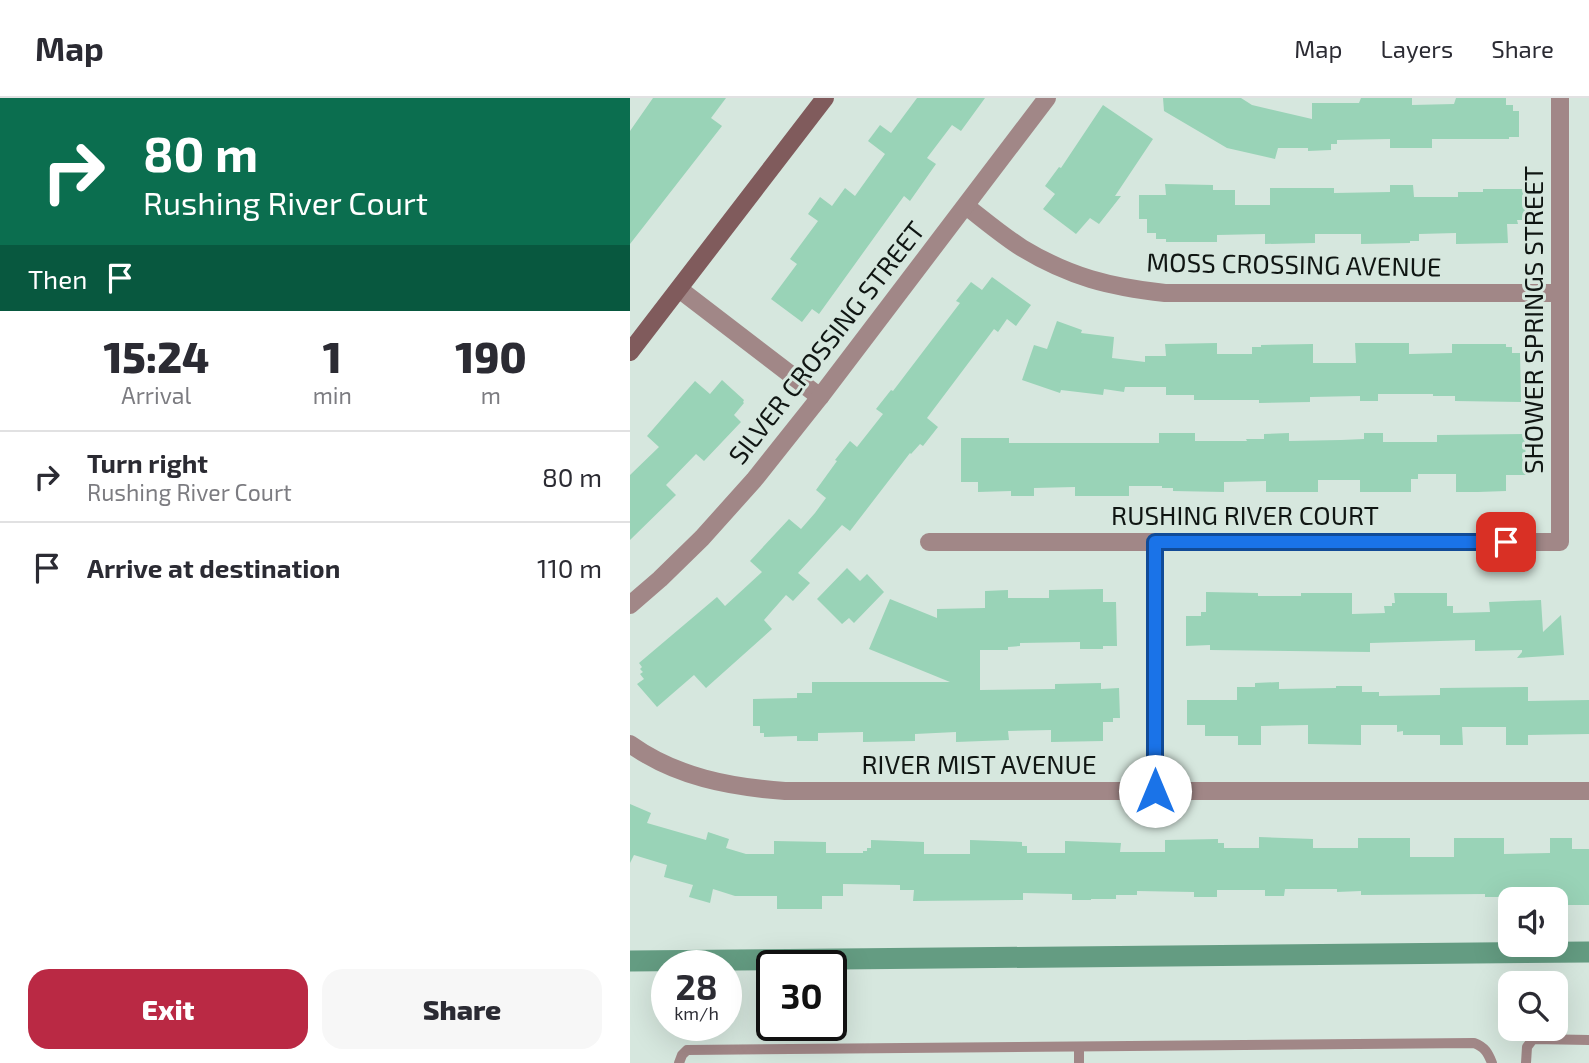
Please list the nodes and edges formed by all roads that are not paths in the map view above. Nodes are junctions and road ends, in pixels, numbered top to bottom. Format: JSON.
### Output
{"nodes":[{"id":1,"x":825,"y":98,"type":"edge"},
{"id":2,"x":1047,"y":98,"type":"edge"},
{"id":3,"x":1560,"y":98,"type":"edge"},
{"id":4,"x":966,"y":206,"type":"junction"},
{"id":5,"x":679,"y":289,"type":"junction"},
{"id":6,"x":1560,"y":293,"type":"junction"},
{"id":7,"x":630,"y":352,"type":"edge"},
{"id":8,"x":820,"y":397,"type":"junction"},
{"id":9,"x":929,"y":542,"type":"dead end"},
{"id":10,"x":1155,"y":542,"type":"junction"},
{"id":11,"x":1560,"y":542,"type":"joint"},
{"id":12,"x":630,"y":605,"type":"edge"},
{"id":13,"x":630,"y":744,"type":"edge"},
{"id":14,"x":1155,"y":791,"type":"junction"},
{"id":15,"x":1589,"y":791,"type":"edge"},
{"id":16,"x":1589,"y":1040,"type":"edge"},
{"id":17,"x":1079,"y":1047,"type":"junction"},
{"id":18,"x":679,"y":1063,"type":"edge"},
{"id":19,"x":1079,"y":1063,"type":"edge"},
{"id":20,"x":1492,"y":1063,"type":"edge"},
{"id":21,"x":1526,"y":1063,"type":"edge"}],
"edges":[{"from":1,"to":5,"type":"street"},
{"from":2,"to":4,"type":"street","name":"SILVER CROSSING STREET"},
{"from":3,"to":6,"type":"street","name":"SHOWER SPRINGS STREET"},
{"from":4,"to":6,"type":"street","name":"MOSS CROSSING AVENUE"},
{"from":4,"to":8,"type":"street","name":"SILVER CROSSING STREET"},
{"from":5,"to":7,"type":"street"},
{"from":5,"to":8,"type":"street"},
{"from":6,"to":11,"type":"street","name":"SHOWER SPRINGS STREET"},
{"from":8,"to":12,"type":"street","name":"SILVER CROSSING STREET"},
{"from":9,"to":10,"type":"street","name":"RUSHING RIVER COURT"},
{"from":10,"to":11,"type":"street","name":"RUSHING RIVER COURT"},
{"from":10,"to":14,"type":"street"},
{"from":13,"to":14,"type":"street","name":"RIVER MIST AVENUE"},
{"from":14,"to":15,"type":"street","name":"RIVER MIST AVENUE"},
{"from":16,"to":21,"type":"lane"},
{"from":17,"to":18,"type":"lane"},
{"from":17,"to":19,"type":"lane"},
{"from":17,"to":20,"type":"lane"}]}
